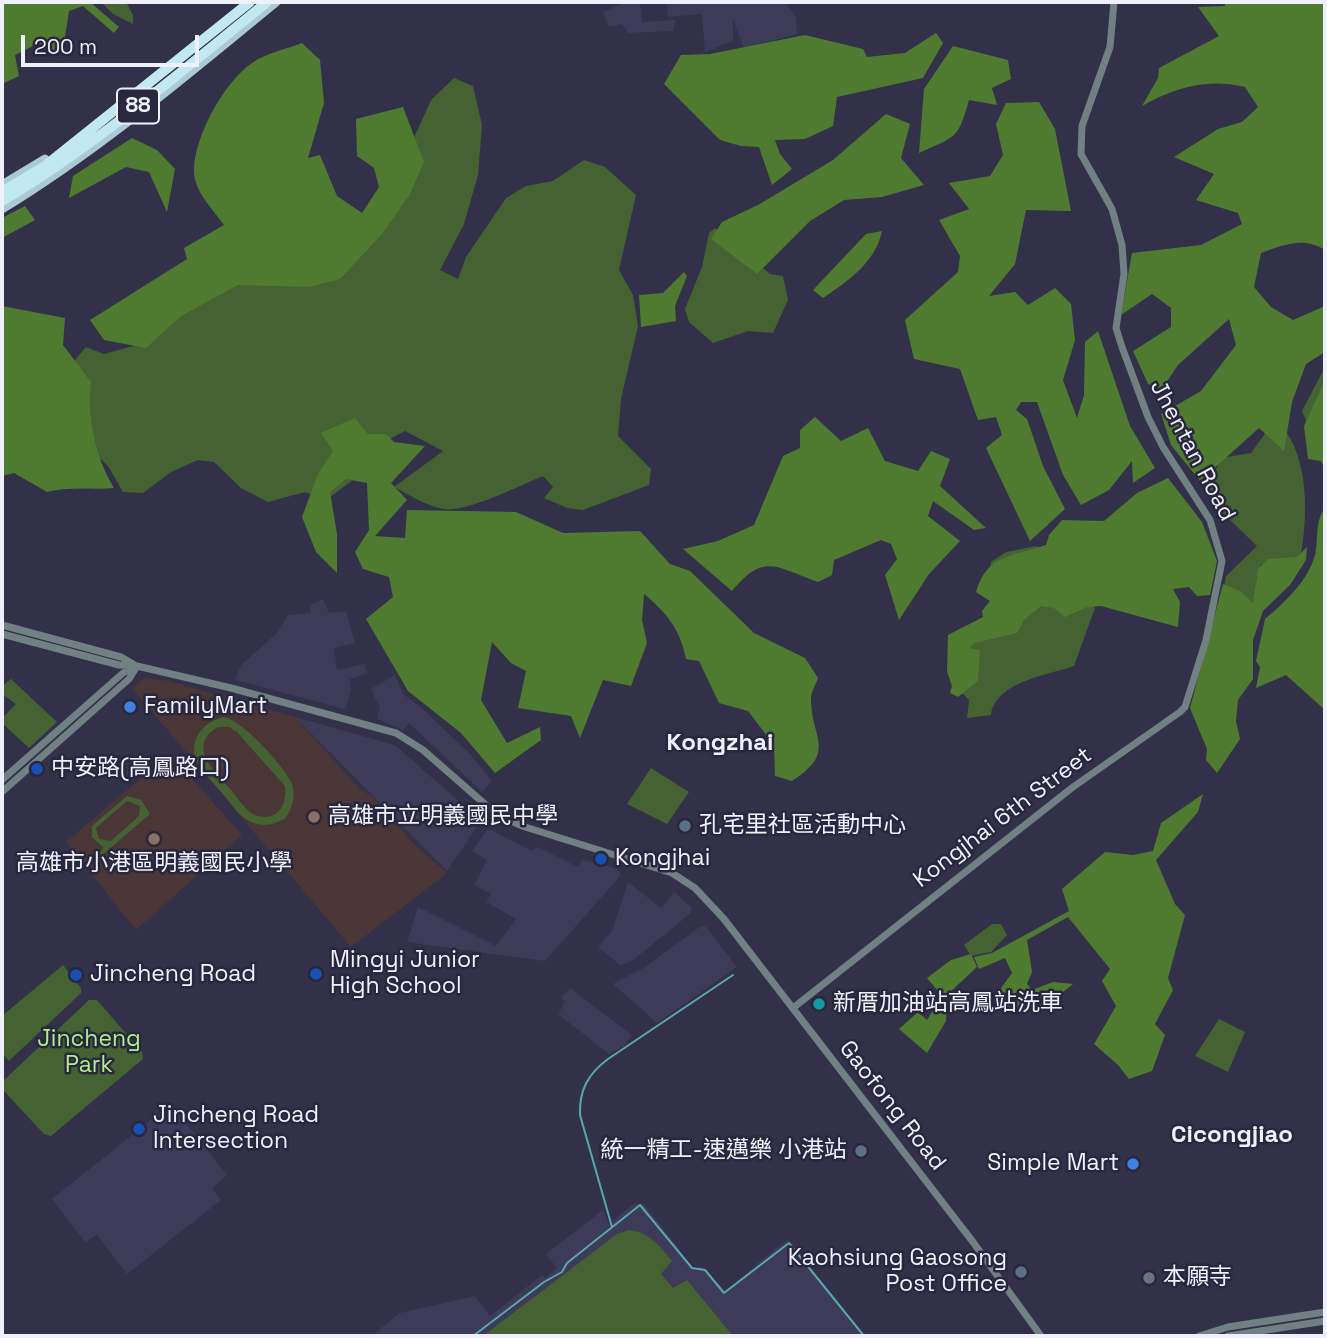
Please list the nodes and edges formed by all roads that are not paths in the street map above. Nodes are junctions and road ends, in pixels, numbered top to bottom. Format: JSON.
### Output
{"nodes":[{"id":1,"x":267,"y":2,"type":"edge"},
{"id":2,"x":276,"y":2,"type":"edge"},
{"id":3,"x":1114,"y":2,"type":"edge"},
{"id":4,"x":244,"y":3,"type":"edge"},
{"id":5,"x":2,"y":185,"type":"edge"},
{"id":6,"x":2,"y":192,"type":"edge"},
{"id":7,"x":2,"y":201,"type":"edge"},
{"id":8,"x":2,"y":209,"type":"edge"},
{"id":9,"x":2,"y":625,"type":"edge"},
{"id":10,"x":2,"y":634,"type":"edge"},
{"id":11,"x":1206,"y":640,"type":"joint"},
{"id":12,"x":137,"y":666,"type":"junction"},
{"id":13,"x":2,"y":780,"type":"edge"},
{"id":14,"x":2,"y":792,"type":"edge"},
{"id":15,"x":793,"y":1008,"type":"junction"},
{"id":16,"x":1325,"y":1312,"type":"edge"},
{"id":17,"x":1325,"y":1321,"type":"edge"},
{"id":18,"x":1041,"y":1336,"type":"edge"},
{"id":19,"x":1199,"y":1336,"type":"edge"},
{"id":20,"x":1228,"y":1336,"type":"edge"}],
"edges":[{"from":1,"to":7,"type":"highway","number":"88"},
{"from":2,"to":8,"type":"main road"},
{"from":3,"to":11,"type":"street","name":"Jhentan Road"},
{"from":4,"to":5,"type":"main road"},
{"from":4,"to":6,"type":"highway","number":"88"},
{"from":9,"to":12,"type":"street","name":"Gaofong Road"},
{"from":10,"to":12,"type":"street","name":"Gaofong Road"},
{"from":11,"to":15,"type":"street","name":"Kongjhai 6th Street"},
{"from":12,"to":13,"type":"street"},
{"from":12,"to":14,"type":"street"},
{"from":12,"to":15,"type":"street","name":"Gaofong Road"},
{"from":15,"to":18,"type":"street","name":"Gaofong Road"},
{"from":16,"to":19,"type":"street"},
{"from":17,"to":20,"type":"street"}]}
